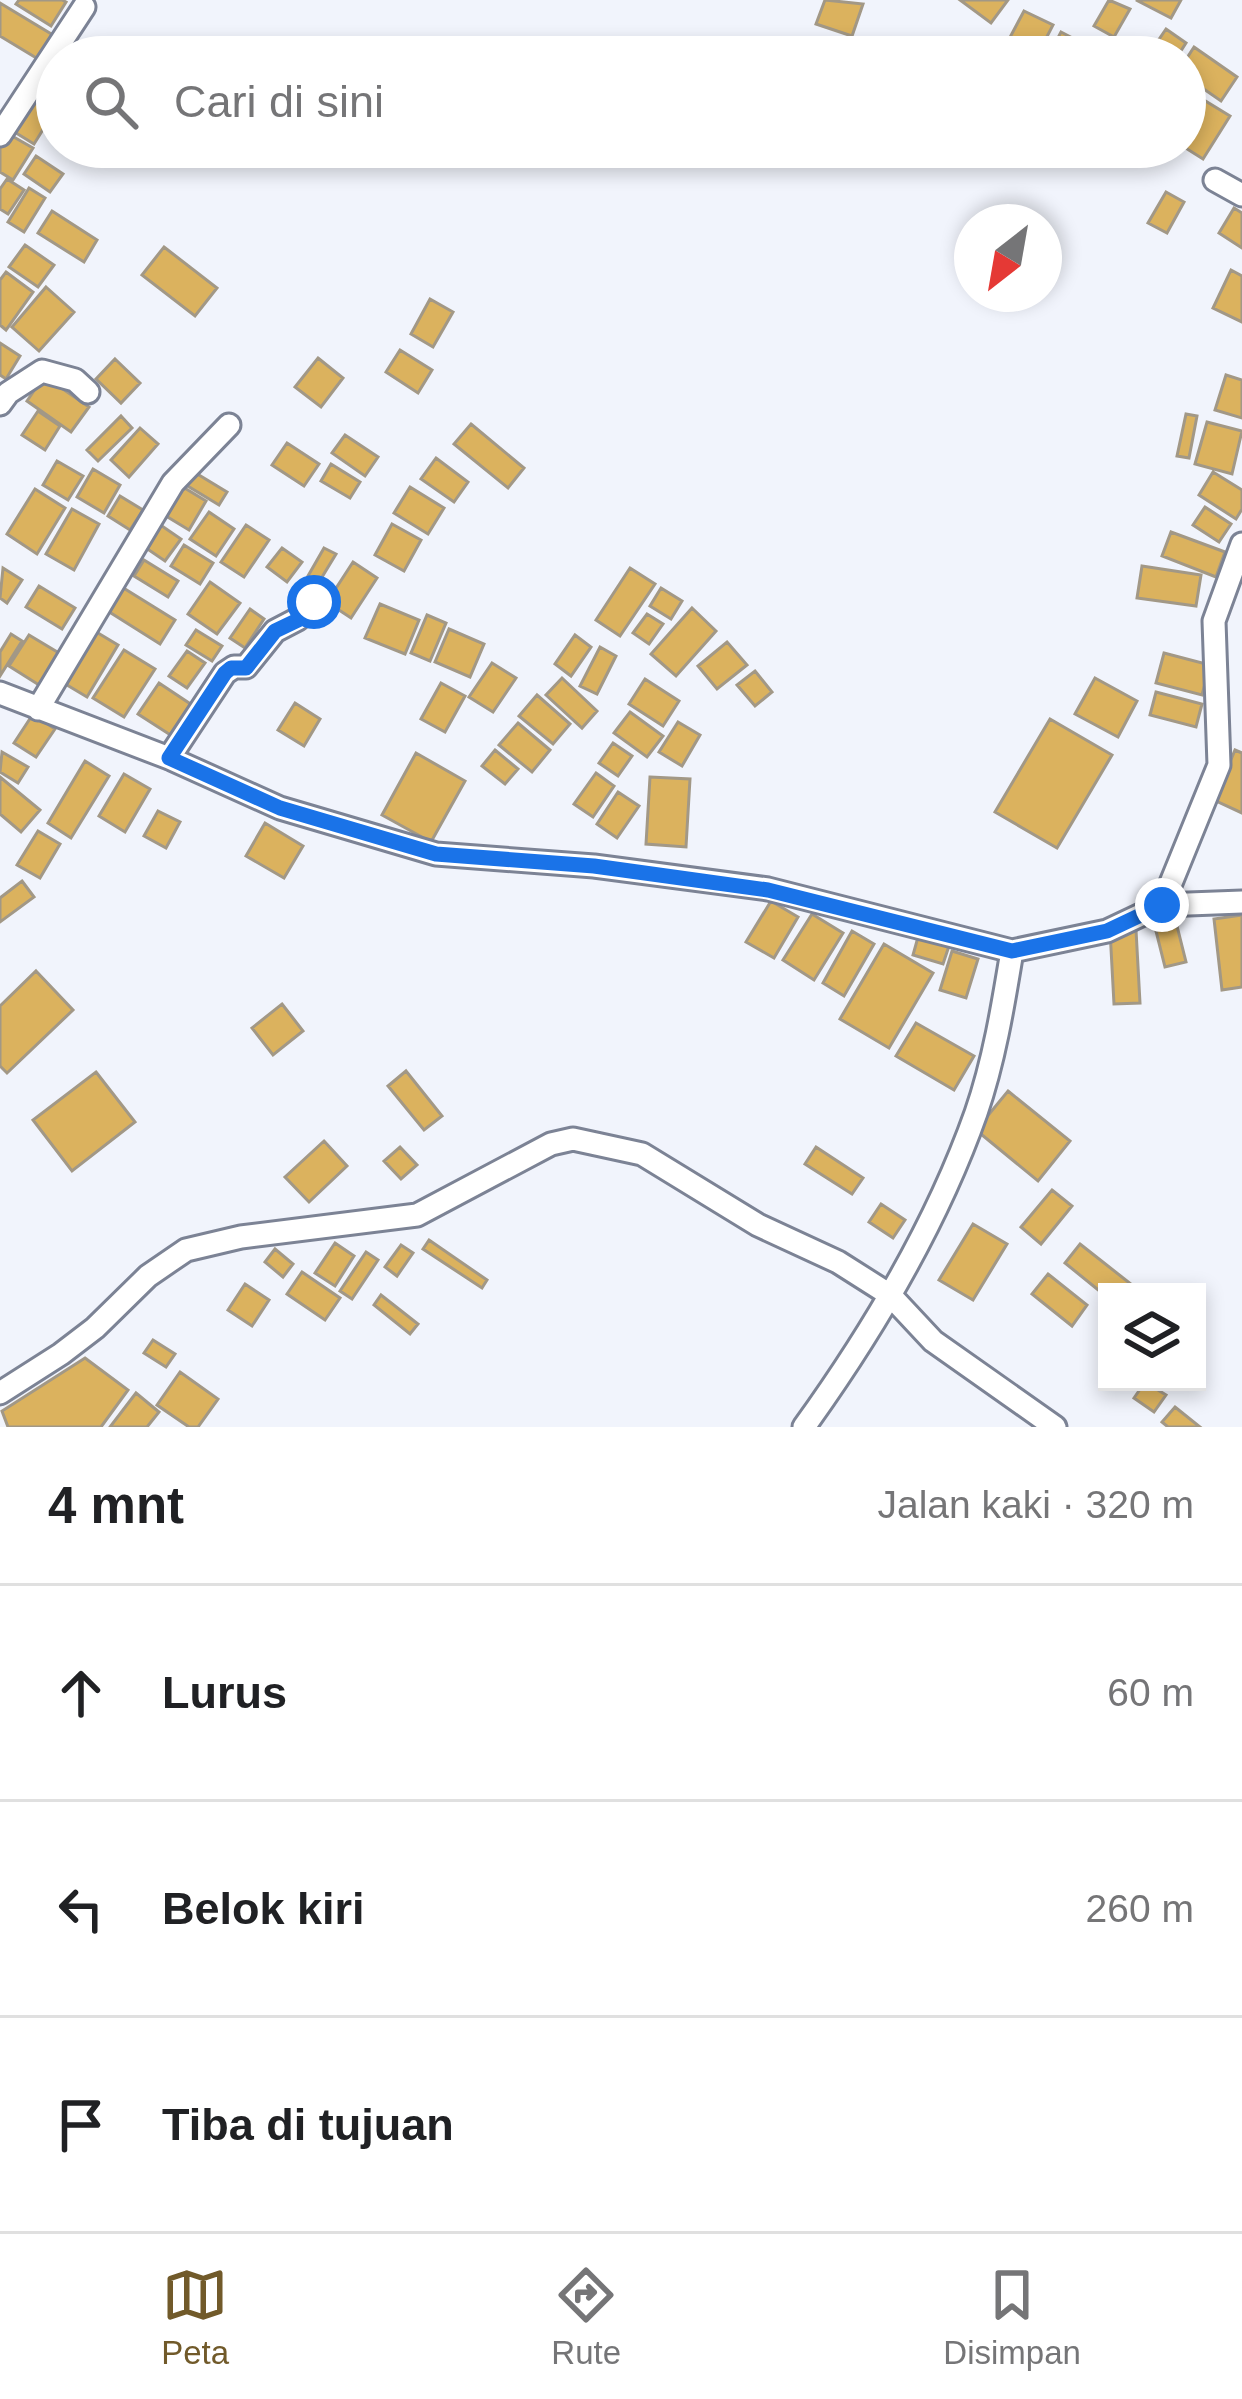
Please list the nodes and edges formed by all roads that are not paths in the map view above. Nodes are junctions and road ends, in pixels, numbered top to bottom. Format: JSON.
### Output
{"nodes":[{"id":1,"x":82,"y":2,"type":"edge"},
{"id":2,"x":61,"y":36,"type":"edge"},
{"id":3,"x":36,"y":77,"type":"edge"},
{"id":4,"x":0,"y":135,"type":"edge"},
{"id":5,"x":1215,"y":180,"type":"dead end"},
{"id":6,"x":1242,"y":195,"type":"edge"},
{"id":7,"x":88,"y":392,"type":"dead end"},
{"id":8,"x":0,"y":404,"type":"edge"},
{"id":9,"x":230,"y":425,"type":"dead end"},
{"id":10,"x":1242,"y":544,"type":"edge"},
{"id":11,"x":314,"y":602,"type":"dead end"},
{"id":12,"x":0,"y":694,"type":"edge"},
{"id":13,"x":38,"y":709,"type":"junction"},
{"id":14,"x":169,"y":758,"type":"junction"},
{"id":15,"x":1242,"y":902,"type":"edge"},
{"id":16,"x":1162,"y":905,"type":"junction"},
{"id":17,"x":1012,"y":951,"type":"junction"},
{"id":18,"x":890,"y":1295,"type":"junction"},
{"id":19,"x":0,"y":1393,"type":"edge"},
{"id":20,"x":804,"y":1427,"type":"edge"},
{"id":21,"x":1054,"y":1427,"type":"edge"}],
"edges":[{"from":1,"to":2,"type":"street"},
{"from":3,"to":4,"type":"street"},
{"from":5,"to":6,"type":"street"},
{"from":7,"to":8,"type":"street"},
{"from":9,"to":13,"type":"street"},
{"from":10,"to":16,"type":"street"},
{"from":11,"to":14,"type":"street"},
{"from":12,"to":13,"type":"street"},
{"from":13,"to":14,"type":"street"},
{"from":14,"to":17,"type":"street"},
{"from":15,"to":16,"type":"street"},
{"from":16,"to":17,"type":"street"},
{"from":17,"to":18,"type":"street"},
{"from":18,"to":19,"type":"street"},
{"from":18,"to":20,"type":"street"},
{"from":18,"to":21,"type":"street"}]}
